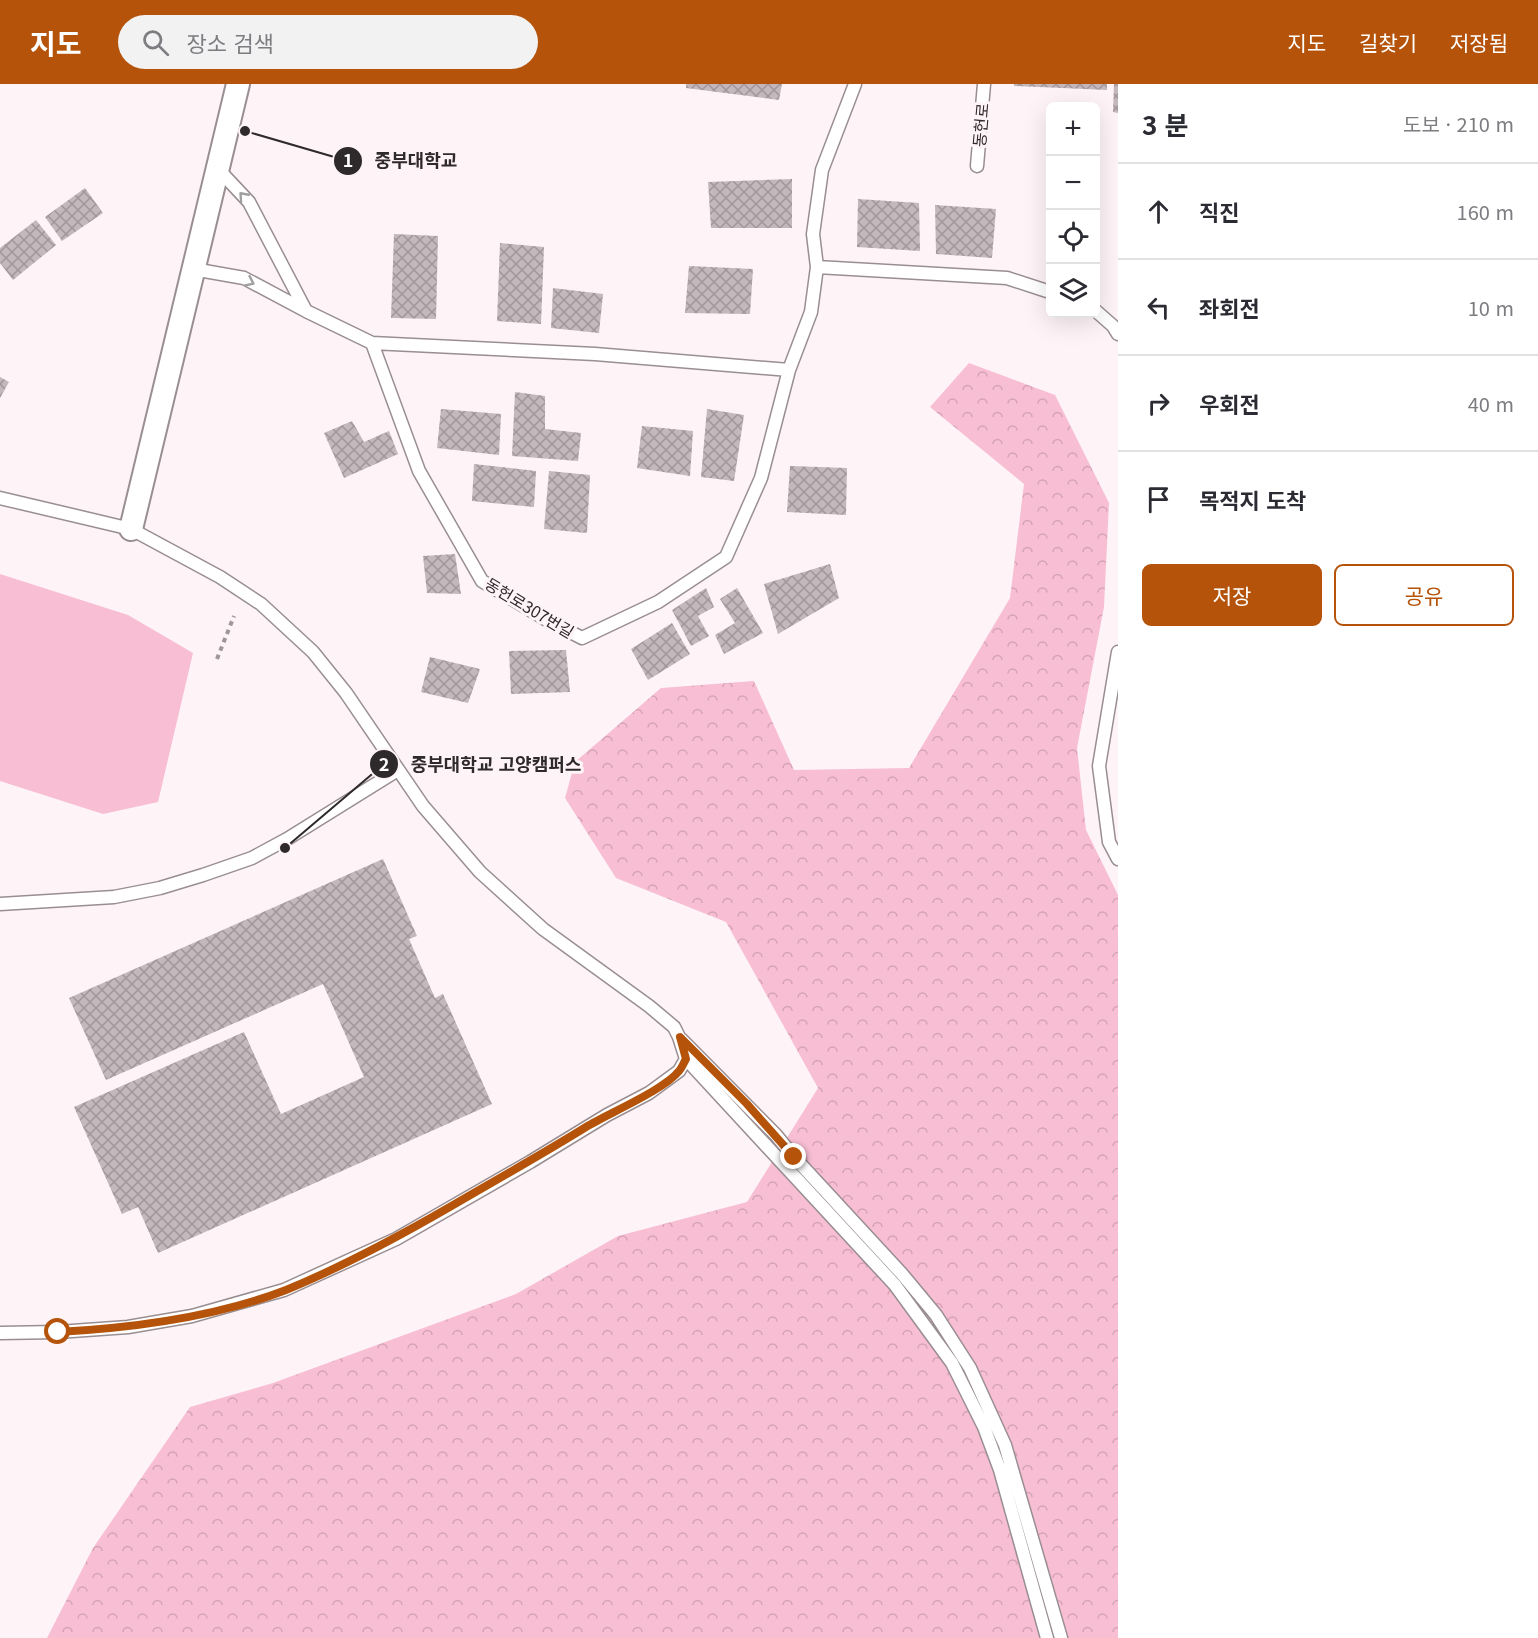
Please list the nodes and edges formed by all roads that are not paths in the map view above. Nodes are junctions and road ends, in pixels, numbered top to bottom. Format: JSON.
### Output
{"nodes":[{"id":1,"x":238,"y":84,"type":"edge"},
{"id":2,"x":855,"y":84,"type":"edge"},
{"id":3,"x":984,"y":84,"type":"edge"},
{"id":4,"x":977,"y":166,"type":"dead end"},
{"id":5,"x":218,"y":169,"type":"junction"},
{"id":6,"x":817,"y":267,"type":"junction"},
{"id":7,"x":193,"y":269,"type":"junction"},
{"id":8,"x":1046,"y":291,"type":"edge"},
{"id":9,"x":306,"y":311,"type":"junction"},
{"id":10,"x":1100,"y":315,"type":"edge"},
{"id":11,"x":1118,"y":334,"type":"edge"},
{"id":12,"x":372,"y":343,"type":"junction"},
{"id":13,"x":789,"y":370,"type":"junction"},
{"id":14,"x":0,"y":498,"type":"edge"},
{"id":15,"x":130,"y":529,"type":"junction"},
{"id":16,"x":1118,"y":652,"type":"edge"},
{"id":17,"x":398,"y":770,"type":"junction"},
{"id":18,"x":1118,"y":859,"type":"edge"},
{"id":19,"x":0,"y":904,"type":"edge"},
{"id":20,"x":680,"y":1037,"type":"junction"},
{"id":21,"x":686,"y":1059,"type":"junction"},
{"id":22,"x":0,"y":1333,"type":"edge"},
{"id":23,"x":1047,"y":1638,"type":"edge"},
{"id":24,"x":1061,"y":1638,"type":"edge"}],
"edges":[{"from":1,"to":5,"type":"street"},
{"from":2,"to":6,"type":"lane","name":"동헌로307번길"},
{"from":3,"to":4,"type":"lane","name":"동헌로"},
{"from":5,"to":7,"type":"street"},
{"from":9,"to":5,"type":"lane","one_way":true},
{"from":6,"to":8,"type":"lane"},
{"from":6,"to":13,"type":"lane","name":"동헌로307번길"},
{"from":7,"to":9,"type":"lane","one_way":true},
{"from":7,"to":15,"type":"street"},
{"from":9,"to":12,"type":"lane"},
{"from":10,"to":11,"type":"lane"},
{"from":12,"to":13,"type":"lane"},
{"from":12,"to":13,"type":"lane","name":"동헌로307번길"},
{"from":14,"to":15,"type":"lane"},
{"from":15,"to":17,"type":"lane"},
{"from":16,"to":18,"type":"lane"},
{"from":17,"to":19,"type":"lane"},
{"from":17,"to":20,"type":"lane"},
{"from":20,"to":21,"type":"lane"},
{"from":20,"to":24,"type":"lane"},
{"from":21,"to":22,"type":"lane"},
{"from":21,"to":23,"type":"lane"}]}
